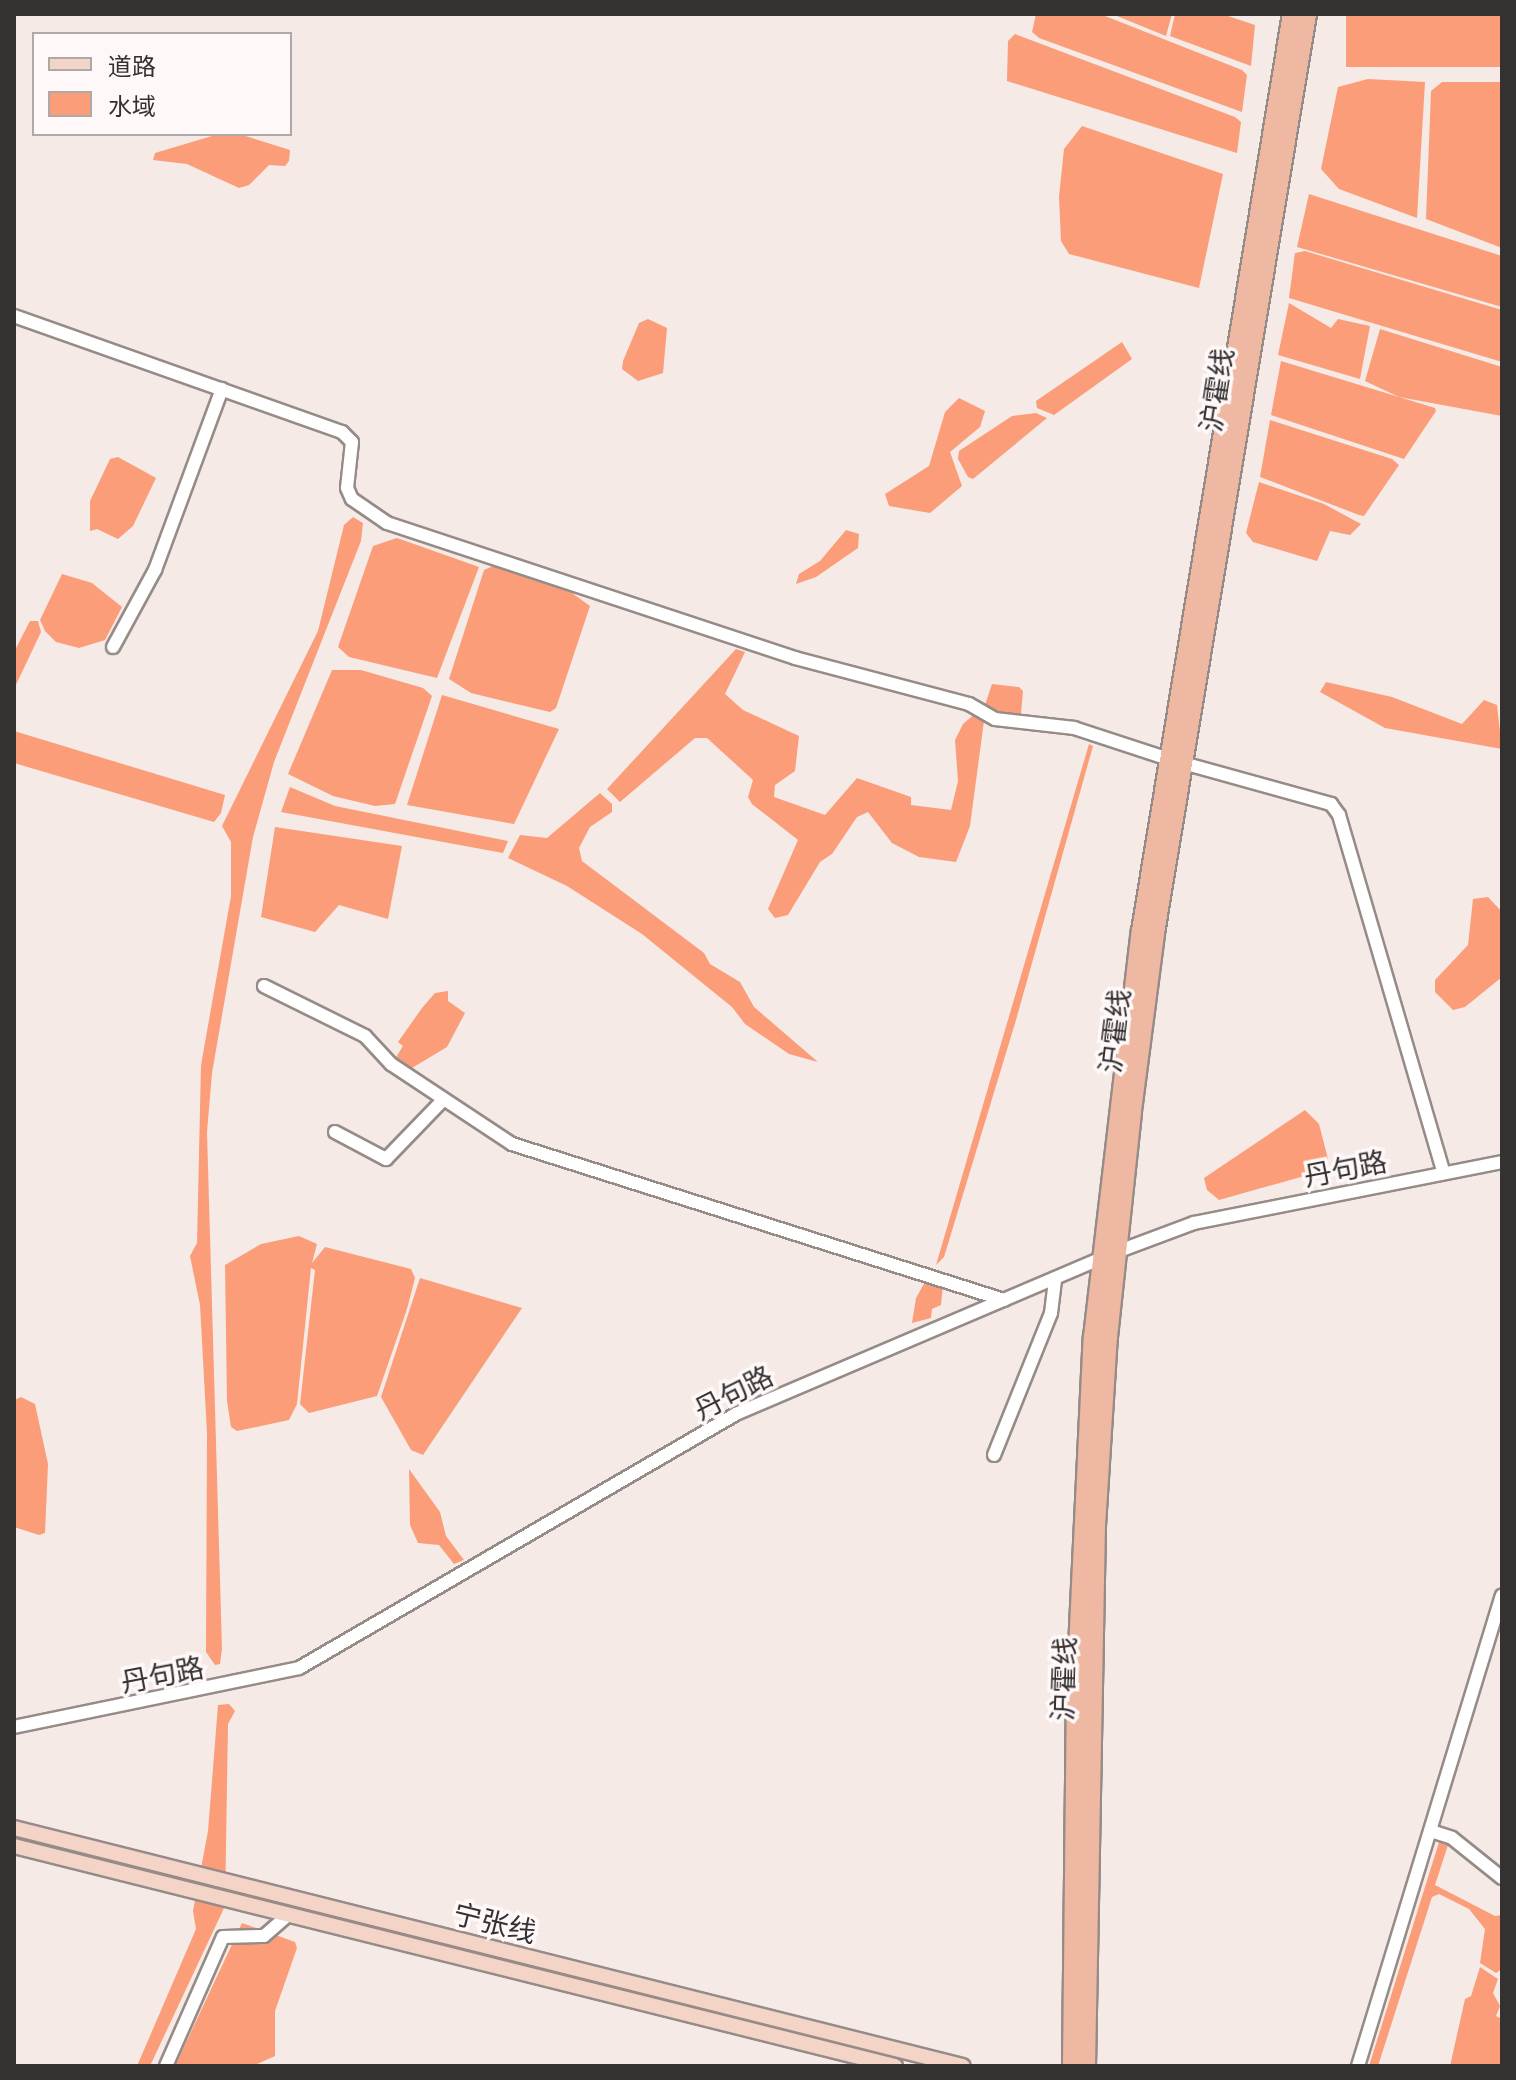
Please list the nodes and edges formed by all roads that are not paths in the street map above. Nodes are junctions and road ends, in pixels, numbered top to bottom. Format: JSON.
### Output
{"nodes":[{"id":1,"x":1292,"y":14,"type":"edge"},
{"id":2,"x":1307,"y":14,"type":"edge"},
{"id":3,"x":14,"y":316,"type":"edge"},
{"id":4,"x":222,"y":389,"type":"junction"},
{"id":5,"x":113,"y":647,"type":"dead end"},
{"id":6,"x":1176,"y":761,"type":"junction"},
{"id":7,"x":264,"y":986,"type":"dead end"},
{"id":8,"x":444,"y":1099,"type":"junction"},
{"id":9,"x":335,"y":1132,"type":"dead end"},
{"id":10,"x":1502,"y":1162,"type":"edge"},
{"id":11,"x":1444,"y":1173,"type":"junction"},
{"id":12,"x":1110,"y":1255,"type":"junction"},
{"id":13,"x":1055,"y":1278,"type":"junction"},
{"id":14,"x":1004,"y":1300,"type":"junction"},
{"id":15,"x":994,"y":1455,"type":"dead end"},
{"id":16,"x":1502,"y":1596,"type":"edge"},
{"id":17,"x":1083,"y":1691,"type":"junction"},
{"id":18,"x":14,"y":1727,"type":"edge"},
{"id":19,"x":14,"y":1828,"type":"edge"},
{"id":20,"x":1431,"y":1831,"type":"junction"},
{"id":21,"x":14,"y":1846,"type":"edge"},
{"id":22,"x":169,"y":1875,"type":"junction"},
{"id":23,"x":1502,"y":1878,"type":"edge"},
{"id":24,"x":288,"y":1915,"type":"junction"},
{"id":25,"x":166,"y":2066,"type":"edge"},
{"id":26,"x":895,"y":2066,"type":"edge"},
{"id":27,"x":963,"y":2066,"type":"edge"},
{"id":28,"x":1072,"y":2066,"type":"edge"},
{"id":29,"x":1086,"y":2066,"type":"edge"},
{"id":30,"x":1358,"y":2066,"type":"edge"}],
"edges":[{"from":1,"to":6,"type":"highway","name":"沪霍线"},
{"from":2,"to":6,"type":"highway","name":"沪霍线"},
{"from":3,"to":4,"type":"street"},
{"from":4,"to":5,"type":"street"},
{"from":4,"to":6,"type":"street"},
{"from":6,"to":11,"type":"street"},
{"from":6,"to":12,"type":"highway","name":"沪霍线"},
{"from":7,"to":8,"type":"street"},
{"from":8,"to":9,"type":"street"},
{"from":8,"to":14,"type":"street"},
{"from":10,"to":11,"type":"street","name":"丹句路"},
{"from":11,"to":12,"type":"street","name":"丹句路"},
{"from":12,"to":13,"type":"street","name":"丹句路"},
{"from":12,"to":17,"type":"highway","name":"沪霍线"},
{"from":13,"to":14,"type":"street","name":"丹句路"},
{"from":13,"to":15,"type":"street"},
{"from":14,"to":18,"type":"street","name":"丹句路"},
{"from":16,"to":20,"type":"street"},
{"from":17,"to":28,"type":"highway","name":"沪霍线"},
{"from":17,"to":29,"type":"highway","name":"沪霍线"},
{"from":19,"to":22,"type":"main road","name":"宁张线"},
{"from":20,"to":23,"type":"street"},
{"from":20,"to":30,"type":"street"},
{"from":21,"to":22,"type":"main road","name":"宁张线"},
{"from":22,"to":24,"type":"main road","name":"宁张线"},
{"from":22,"to":27,"type":"main road","name":"宁张线"},
{"from":24,"to":25,"type":"street"},
{"from":24,"to":26,"type":"main road","name":"宁张线"}]}
